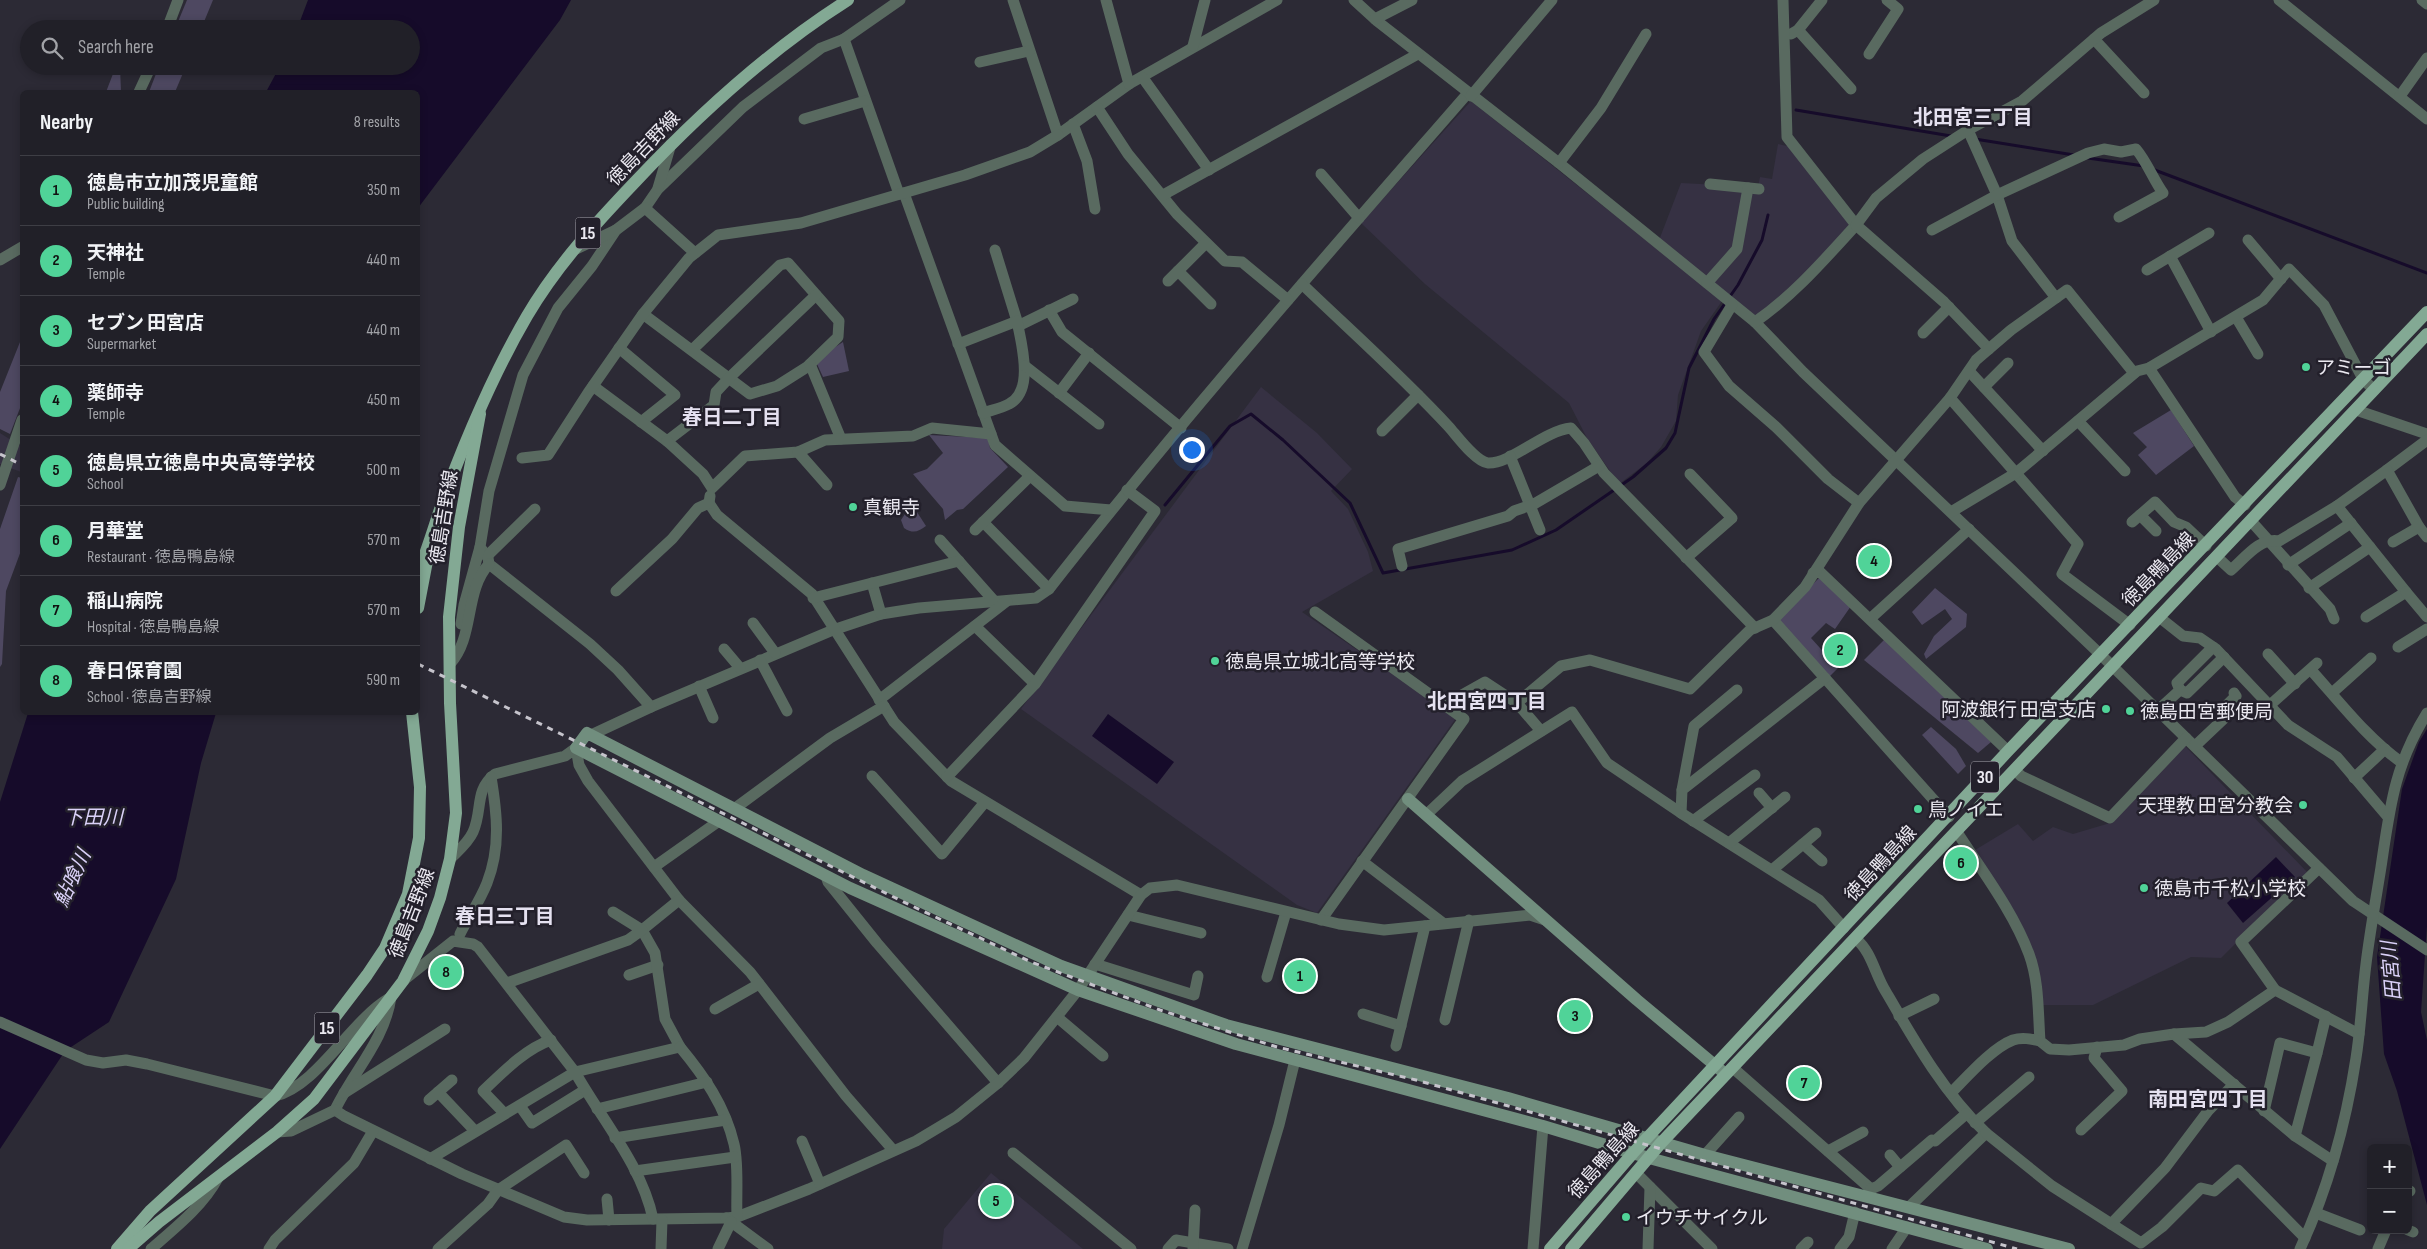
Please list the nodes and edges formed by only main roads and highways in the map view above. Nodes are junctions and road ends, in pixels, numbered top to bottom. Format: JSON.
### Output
{"nodes":[{"id":1,"x":848,"y":0,"type":"edge"},
{"id":2,"x":2427,"y":312,"type":"edge"},
{"id":3,"x":2427,"y":334,"type":"edge"},
{"id":4,"x":480,"y":414,"type":"junction"},
{"id":5,"x":430,"y":543,"type":"junction"},
{"id":6,"x":420,"y":567,"type":"edge"},
{"id":7,"x":420,"y":597,"type":"edge"},
{"id":8,"x":407,"y":715,"type":"edge"},
{"id":9,"x":412,"y":715,"type":"edge"},
{"id":10,"x":415,"y":746,"type":"junction"},
{"id":11,"x":1725,"y":1070,"type":"junction"},
{"id":12,"x":117,"y":1249,"type":"edge"},
{"id":13,"x":128,"y":1249,"type":"edge"},
{"id":14,"x":1550,"y":1249,"type":"edge"},
{"id":15,"x":1571,"y":1249,"type":"edge"}],
"edges":[{"from":1,"to":4,"type":"main road","name":"徳島吉野線","number":"15"},
{"from":2,"to":11,"type":"main road","name":"徳島鴨島線","number":"30"},
{"from":3,"to":11,"type":"main road","name":"徳島鴨島線","number":"30"},
{"from":4,"to":5,"type":"main road","name":"徳島吉野線","number":"15"},
{"from":4,"to":13,"type":"main road","name":"徳島吉野線","number":"15"},
{"from":5,"to":6,"type":"main road","name":"徳島吉野線","number":"15"},
{"from":5,"to":7,"type":"main road","name":"徳島吉野線","number":"15"},
{"from":8,"to":10,"type":"main road","name":"徳島吉野線","number":"15"},
{"from":9,"to":10,"type":"main road","name":"徳島吉野線","number":"15"},
{"from":10,"to":12,"type":"main road","name":"徳島吉野線","number":"15"},
{"from":11,"to":14,"type":"main road","name":"徳島鴨島線","number":"30"},
{"from":11,"to":15,"type":"main road","name":"徳島鴨島線","number":"30"}]}
